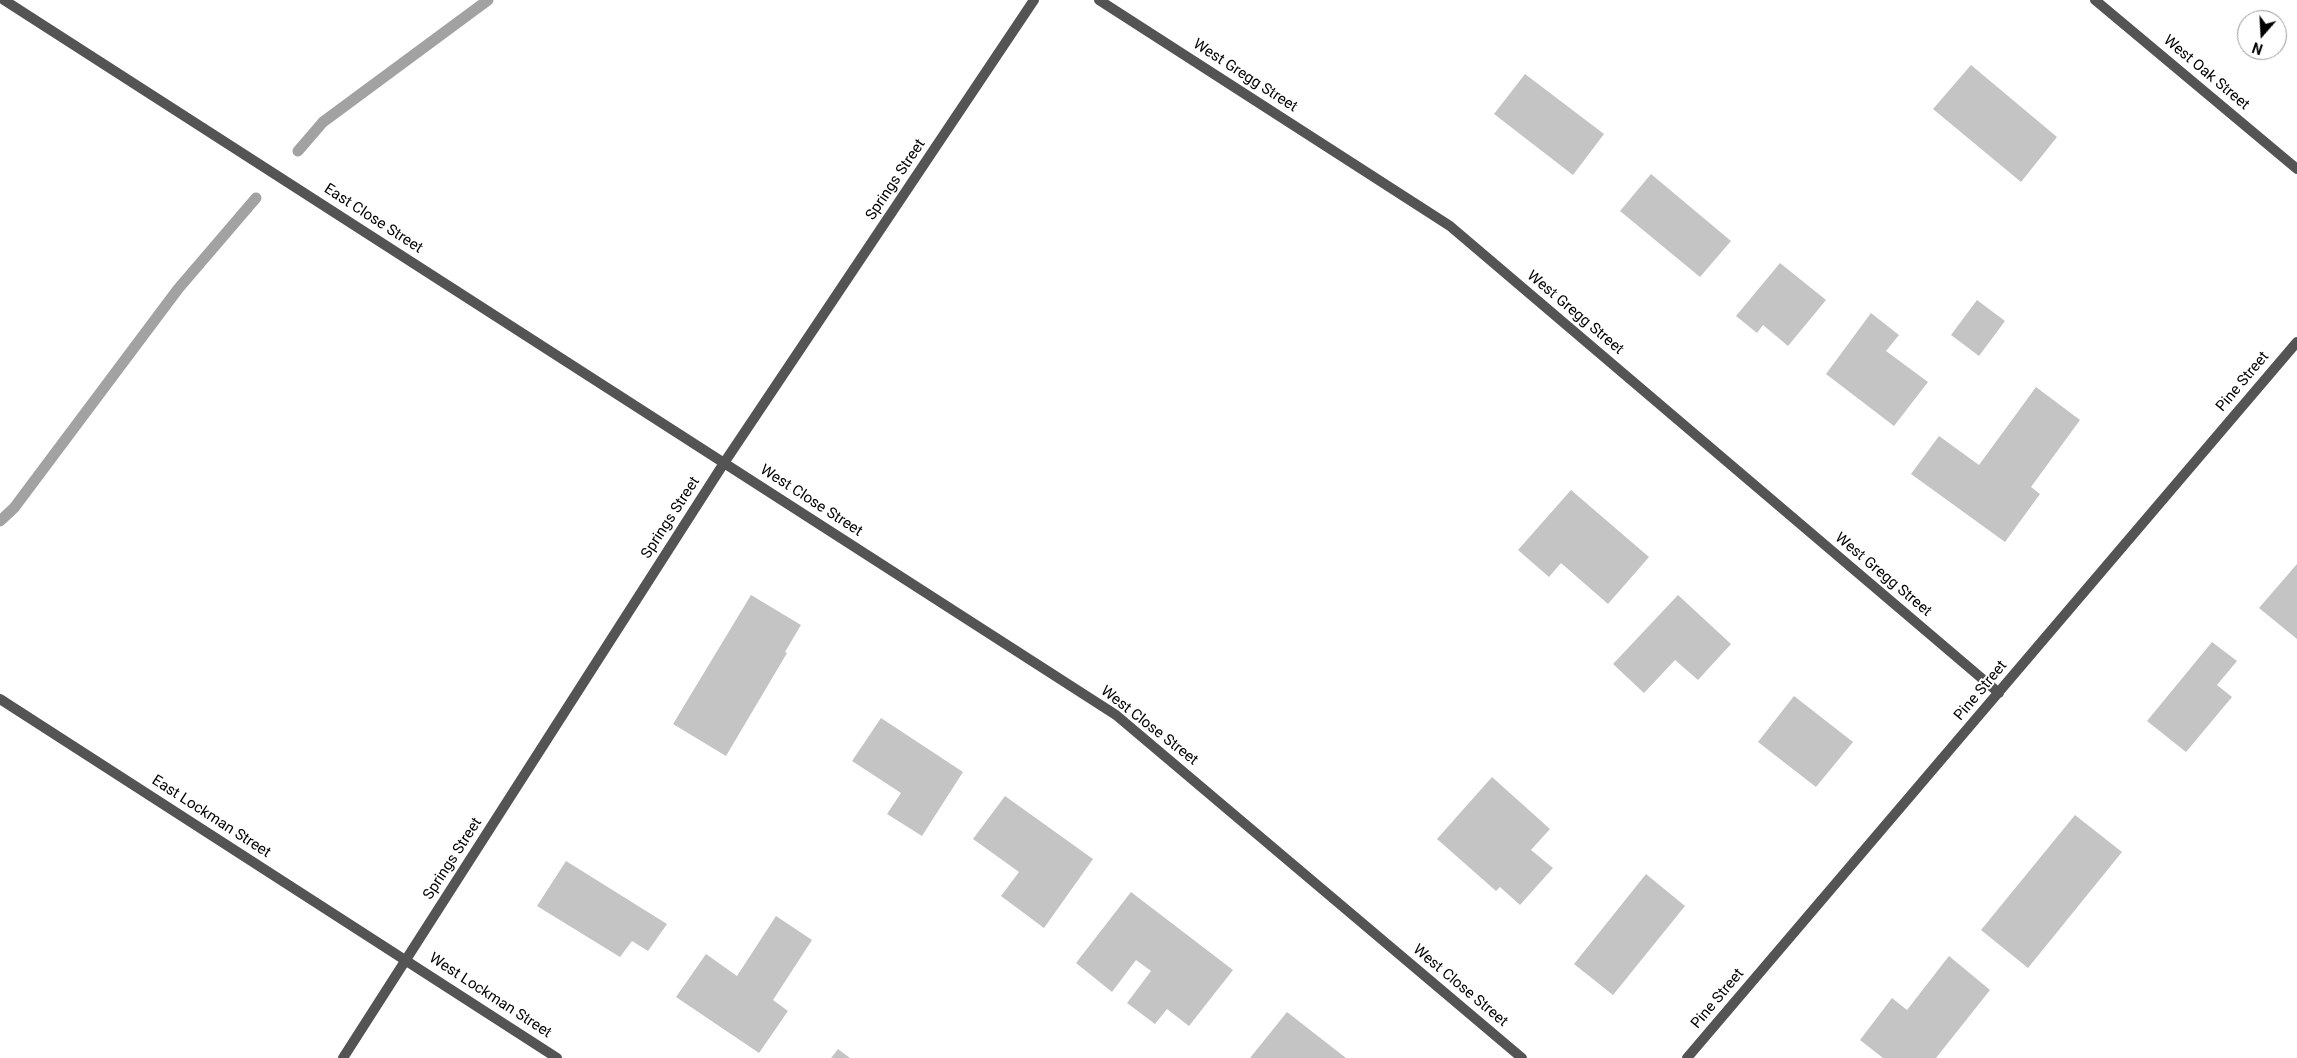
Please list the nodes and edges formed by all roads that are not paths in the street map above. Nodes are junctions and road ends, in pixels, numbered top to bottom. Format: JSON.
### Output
{"nodes":[{"id":1,"x":4,"y":0,"type":"edge"},
{"id":2,"x":1034,"y":0,"type":"edge"},
{"id":3,"x":1099,"y":0,"type":"edge"},
{"id":4,"x":2095,"y":0,"type":"edge"},
{"id":5,"x":2297,"y":169,"type":"edge"},
{"id":6,"x":2297,"y":342,"type":"edge"},
{"id":7,"x":724,"y":463,"type":"junction"},
{"id":8,"x":1999,"y":693,"type":"junction"},
{"id":9,"x":0,"y":699,"type":"edge"},
{"id":10,"x":406,"y":960,"type":"junction"},
{"id":11,"x":343,"y":1058,"type":"edge"},
{"id":12,"x":557,"y":1058,"type":"edge"},
{"id":13,"x":1522,"y":1058,"type":"edge"},
{"id":14,"x":1687,"y":1058,"type":"edge"}],
"edges":[{"from":1,"to":7,"type":"street","name":"East Close Street"},
{"from":2,"to":7,"type":"street","name":"Springs Street"},
{"from":3,"to":8,"type":"street","name":"West Gregg Street"},
{"from":4,"to":5,"type":"street","name":"West Oak Street"},
{"from":6,"to":8,"type":"street","name":"Pine Street"},
{"from":7,"to":10,"type":"street","name":"Springs Street"},
{"from":7,"to":13,"type":"street","name":"West Close Street"},
{"from":8,"to":14,"type":"street","name":"Pine Street"},
{"from":9,"to":10,"type":"street","name":"East Lockman Street"},
{"from":10,"to":11,"type":"street","name":"Springs Street"},
{"from":10,"to":12,"type":"street","name":"West Lockman Street"}]}
